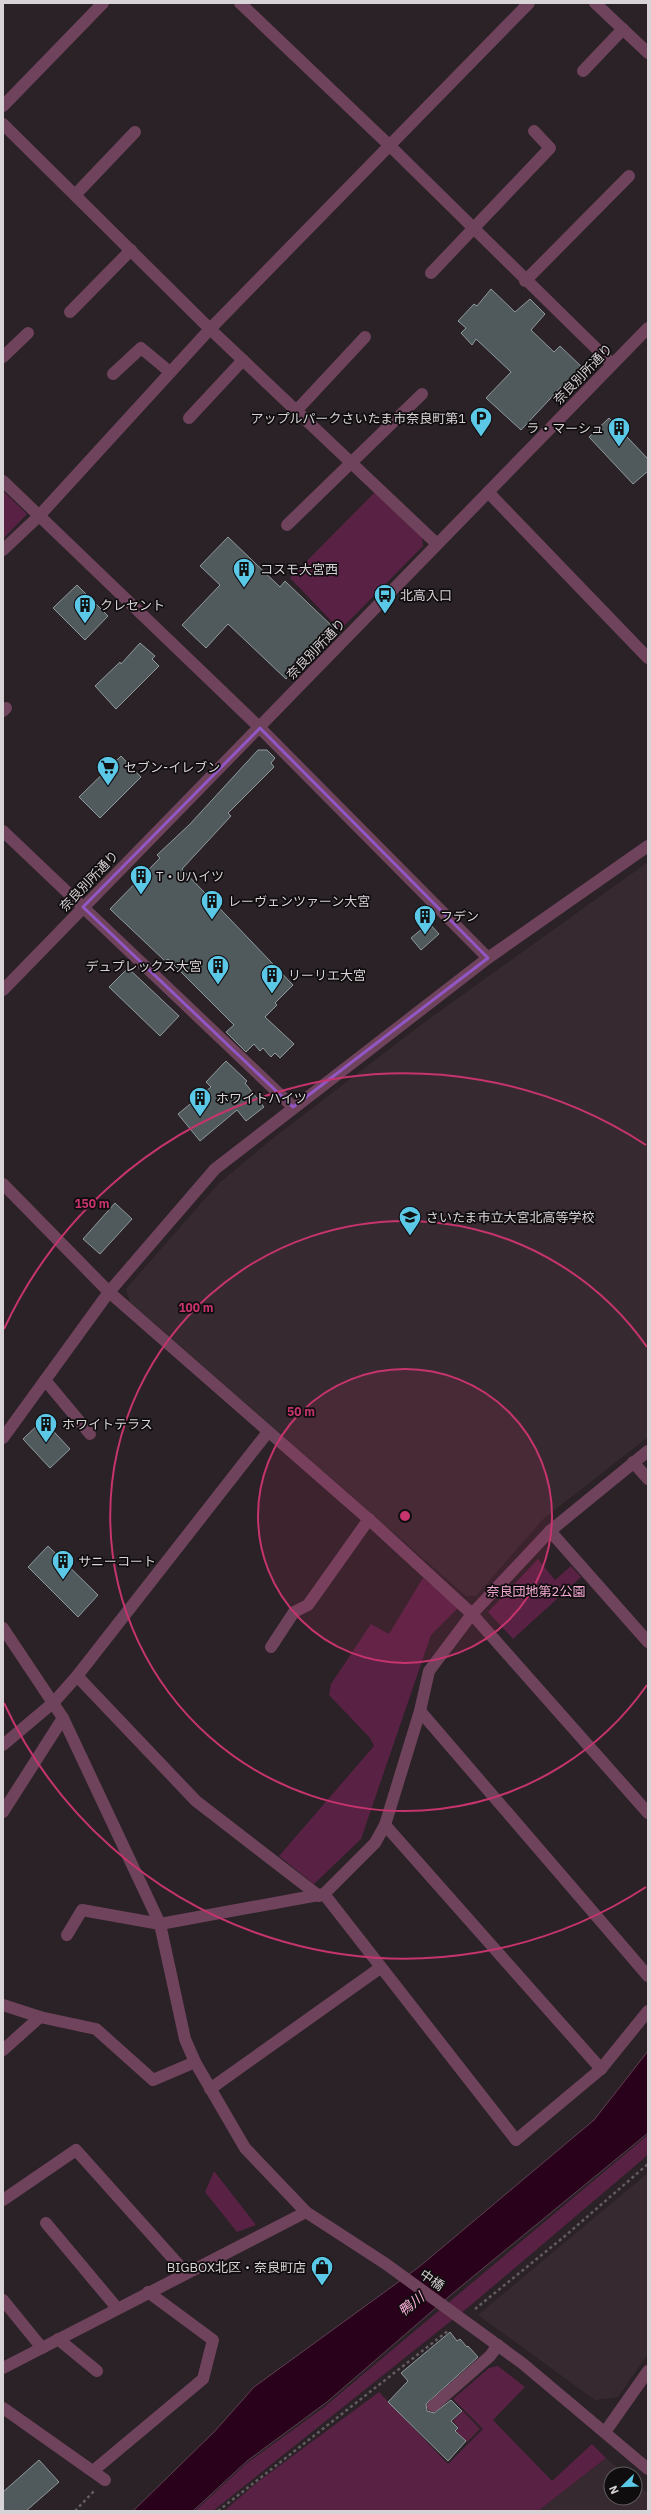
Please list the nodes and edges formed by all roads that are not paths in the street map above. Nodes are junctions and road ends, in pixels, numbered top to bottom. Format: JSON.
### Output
{"nodes":[{"id":1,"x":103,"y":3,"type":"edge"},
{"id":2,"x":240,"y":3,"type":"edge"},
{"id":3,"x":529,"y":3,"type":"edge"},
{"id":4,"x":595,"y":3,"type":"edge"},
{"id":5,"x":623,"y":30,"type":"junction"},
{"id":6,"x":648,"y":53,"type":"edge"},
{"id":7,"x":583,"y":71,"type":"dead end"},
{"id":8,"x":3,"y":106,"type":"edge"},
{"id":9,"x":3,"y":124,"type":"edge"},
{"id":10,"x":534,"y":131,"type":"dead end"},
{"id":11,"x":135,"y":132,"type":"dead end"},
{"id":12,"x":389,"y":145,"type":"junction"},
{"id":13,"x":629,"y":176,"type":"dead end"},
{"id":14,"x":75,"y":195,"type":"junction"},
{"id":15,"x":473,"y":229,"type":"junction"},
{"id":16,"x":131,"y":250,"type":"junction"},
{"id":17,"x":431,"y":272,"type":"dead end"},
{"id":18,"x":525,"y":281,"type":"junction"},
{"id":19,"x":70,"y":312,"type":"dead end"},
{"id":20,"x":648,"y":328,"type":"edge"},
{"id":21,"x":210,"y":329,"type":"junction"},
{"id":22,"x":28,"y":333,"type":"dead end"},
{"id":23,"x":365,"y":337,"type":"dead end"},
{"id":24,"x":3,"y":357,"type":"edge"},
{"id":25,"x":243,"y":360,"type":"junction"},
{"id":26,"x":612,"y":364,"type":"junction"},
{"id":27,"x":170,"y":372,"type":"junction"},
{"id":28,"x":113,"y":374,"type":"dead end"},
{"id":29,"x":422,"y":394,"type":"dead end"},
{"id":30,"x":296,"y":411,"type":"junction"},
{"id":31,"x":189,"y":418,"type":"dead end"},
{"id":32,"x":350,"y":463,"type":"junction"},
{"id":33,"x":3,"y":481,"type":"edge"},
{"id":34,"x":488,"y":492,"type":"junction"},
{"id":35,"x":39,"y":516,"type":"junction"},
{"id":36,"x":287,"y":526,"type":"dead end"},
{"id":37,"x":437,"y":544,"type":"junction"},
{"id":38,"x":3,"y":550,"type":"edge"},
{"id":39,"x":648,"y":658,"type":"edge"},
{"id":40,"x":260,"y":728,"type":"junction"},
{"id":41,"x":3,"y":831,"type":"edge"},
{"id":42,"x":648,"y":846,"type":"edge"},
{"id":43,"x":83,"y":907,"type":"junction"},
{"id":44,"x":488,"y":958,"type":"junction"},
{"id":45,"x":3,"y":990,"type":"edge"},
{"id":46,"x":293,"y":1107,"type":"junction"},
{"id":47,"x":3,"y":1184,"type":"edge"},
{"id":48,"x":109,"y":1292,"type":"junction"},
{"id":49,"x":45,"y":1380,"type":"junction"},
{"id":50,"x":268,"y":1432,"type":"junction"},
{"id":51,"x":90,"y":1434,"type":"dead end"},
{"id":52,"x":3,"y":1438,"type":"edge"},
{"id":53,"x":648,"y":1450,"type":"edge"},
{"id":54,"x":633,"y":1462,"type":"junction"},
{"id":55,"x":648,"y":1479,"type":"edge"},
{"id":56,"x":369,"y":1520,"type":"junction"},
{"id":57,"x":550,"y":1531,"type":"junction"},
{"id":58,"x":472,"y":1614,"type":"junction"},
{"id":59,"x":3,"y":1628,"type":"edge"},
{"id":60,"x":648,"y":1642,"type":"edge"},
{"id":61,"x":271,"y":1647,"type":"dead end"},
{"id":62,"x":77,"y":1676,"type":"junction"},
{"id":63,"x":54,"y":1702,"type":"junction"},
{"id":64,"x":420,"y":1711,"type":"junction"},
{"id":65,"x":63,"y":1718,"type":"junction"},
{"id":66,"x":3,"y":1745,"type":"edge"},
{"id":67,"x":3,"y":1812,"type":"edge"},
{"id":68,"x":648,"y":1813,"type":"edge"},
{"id":69,"x":385,"y":1825,"type":"junction"},
{"id":70,"x":322,"y":1895,"type":"junction"},
{"id":71,"x":160,"y":1924,"type":"junction"},
{"id":72,"x":67,"y":1935,"type":"dead end"},
{"id":73,"x":380,"y":1968,"type":"junction"},
{"id":74,"x":648,"y":1976,"type":"edge"},
{"id":75,"x":3,"y":2005,"type":"edge"},
{"id":76,"x":648,"y":2011,"type":"edge"},
{"id":77,"x":40,"y":2017,"type":"junction"},
{"id":78,"x":3,"y":2050,"type":"edge"},
{"id":79,"x":195,"y":2062,"type":"junction"},
{"id":80,"x":601,"y":2069,"type":"junction"},
{"id":81,"x":210,"y":2089,"type":"junction"},
{"id":82,"x":3,"y":2200,"type":"edge"},
{"id":83,"x":306,"y":2212,"type":"junction"},
{"id":84,"x":46,"y":2223,"type":"dead end"},
{"id":85,"x":186,"y":2273,"type":"junction"},
{"id":86,"x":148,"y":2292,"type":"junction"},
{"id":87,"x":3,"y":2300,"type":"edge"},
{"id":88,"x":118,"y":2308,"type":"junction"},
{"id":89,"x":58,"y":2339,"type":"junction"},
{"id":90,"x":498,"y":2345,"type":"junction"},
{"id":91,"x":42,"y":2348,"type":"junction"},
{"id":92,"x":3,"y":2368,"type":"edge"},
{"id":93,"x":97,"y":2371,"type":"dead end"},
{"id":94,"x":648,"y":2371,"type":"edge"},
{"id":95,"x":433,"y":2406,"type":"dead end"},
{"id":96,"x":3,"y":2408,"type":"edge"},
{"id":97,"x":604,"y":2432,"type":"junction"},
{"id":98,"x":648,"y":2469,"type":"edge"},
{"id":99,"x":93,"y":2471,"type":"junction"},
{"id":100,"x":106,"y":2480,"type":"road end"}],
"edges":[{"from":1,"to":8,"type":"street"},
{"from":2,"to":12,"type":"street"},
{"from":3,"to":12,"type":"street"},
{"from":4,"to":5,"type":"street"},
{"from":5,"to":6,"type":"street"},
{"from":5,"to":7,"type":"street"},
{"from":9,"to":14,"type":"street"},
{"from":10,"to":15,"type":"street"},
{"from":11,"to":14,"type":"street"},
{"from":12,"to":15,"type":"street"},
{"from":12,"to":21,"type":"street"},
{"from":13,"to":18,"type":"street"},
{"from":14,"to":16,"type":"street"},
{"from":15,"to":17,"type":"street"},
{"from":15,"to":18,"type":"street"},
{"from":16,"to":19,"type":"street"},
{"from":16,"to":21,"type":"street"},
{"from":18,"to":26,"type":"street"},
{"from":20,"to":26,"type":"street","name":"奈良別所通り"},
{"from":21,"to":25,"type":"street"},
{"from":21,"to":27,"type":"street"},
{"from":22,"to":24,"type":"street"},
{"from":23,"to":30,"type":"street"},
{"from":25,"to":30,"type":"street"},
{"from":25,"to":31,"type":"street"},
{"from":26,"to":34,"type":"street","name":"奈良別所通り"},
{"from":27,"to":28,"type":"street"},
{"from":27,"to":35,"type":"street"},
{"from":29,"to":32,"type":"street"},
{"from":30,"to":32,"type":"street"},
{"from":32,"to":36,"type":"street"},
{"from":32,"to":37,"type":"street"},
{"from":33,"to":35,"type":"street"},
{"from":34,"to":37,"type":"street","name":"奈良別所通り"},
{"from":34,"to":39,"type":"street"},
{"from":35,"to":38,"type":"street"},
{"from":35,"to":40,"type":"street"},
{"from":37,"to":40,"type":"street","name":"奈良別所通り"},
{"from":40,"to":43,"type":"street","name":"奈良別所通り"},
{"from":40,"to":44,"type":"street"},
{"from":41,"to":43,"type":"street"},
{"from":42,"to":44,"type":"street"},
{"from":43,"to":45,"type":"street","name":"奈良別所通り"},
{"from":43,"to":46,"type":"street"},
{"from":44,"to":46,"type":"street"},
{"from":46,"to":48,"type":"street"},
{"from":47,"to":48,"type":"street"},
{"from":48,"to":49,"type":"street"},
{"from":48,"to":50,"type":"street"},
{"from":49,"to":51,"type":"street"},
{"from":49,"to":52,"type":"street"},
{"from":50,"to":56,"type":"street"},
{"from":50,"to":62,"type":"street"},
{"from":53,"to":54,"type":"street"},
{"from":54,"to":55,"type":"street"},
{"from":54,"to":57,"type":"street"},
{"from":56,"to":58,"type":"street"},
{"from":56,"to":61,"type":"street"},
{"from":57,"to":58,"type":"street"},
{"from":57,"to":60,"type":"street"},
{"from":58,"to":64,"type":"street"},
{"from":58,"to":68,"type":"street"},
{"from":59,"to":63,"type":"street","name":"中橋"},
{"from":62,"to":63,"type":"street"},
{"from":62,"to":70,"type":"street"},
{"from":63,"to":65,"type":"street","name":"中橋"},
{"from":63,"to":66,"type":"street"},
{"from":64,"to":69,"type":"street"},
{"from":64,"to":74,"type":"street"},
{"from":65,"to":67,"type":"street"},
{"from":65,"to":71,"type":"street","name":"中橋"},
{"from":69,"to":70,"type":"street"},
{"from":69,"to":80,"type":"street"},
{"from":70,"to":71,"type":"street"},
{"from":70,"to":73,"type":"street"},
{"from":71,"to":72,"type":"street"},
{"from":71,"to":79,"type":"street","name":"中橋"},
{"from":73,"to":80,"type":"street"},
{"from":73,"to":81,"type":"street"},
{"from":75,"to":77,"type":"street"},
{"from":76,"to":80,"type":"street"},
{"from":77,"to":78,"type":"street"},
{"from":77,"to":79,"type":"street"},
{"from":79,"to":81,"type":"street","name":"中橋"},
{"from":81,"to":83,"type":"street","name":"中橋"},
{"from":82,"to":85,"type":"street"},
{"from":83,"to":85,"type":"street"},
{"from":83,"to":90,"type":"street","name":"中橋"},
{"from":84,"to":88,"type":"street"},
{"from":85,"to":86,"type":"street"},
{"from":86,"to":88,"type":"street"},
{"from":86,"to":99,"type":"street"},
{"from":87,"to":91,"type":"street"},
{"from":88,"to":89,"type":"street"},
{"from":89,"to":91,"type":"street"},
{"from":89,"to":93,"type":"street"},
{"from":90,"to":95,"type":"street"},
{"from":90,"to":97,"type":"street","name":"中橋"},
{"from":91,"to":92,"type":"street"},
{"from":94,"to":97,"type":"street"},
{"from":96,"to":99,"type":"street"},
{"from":97,"to":98,"type":"street","name":"中橋"},
{"from":99,"to":100,"type":"street"}]}
